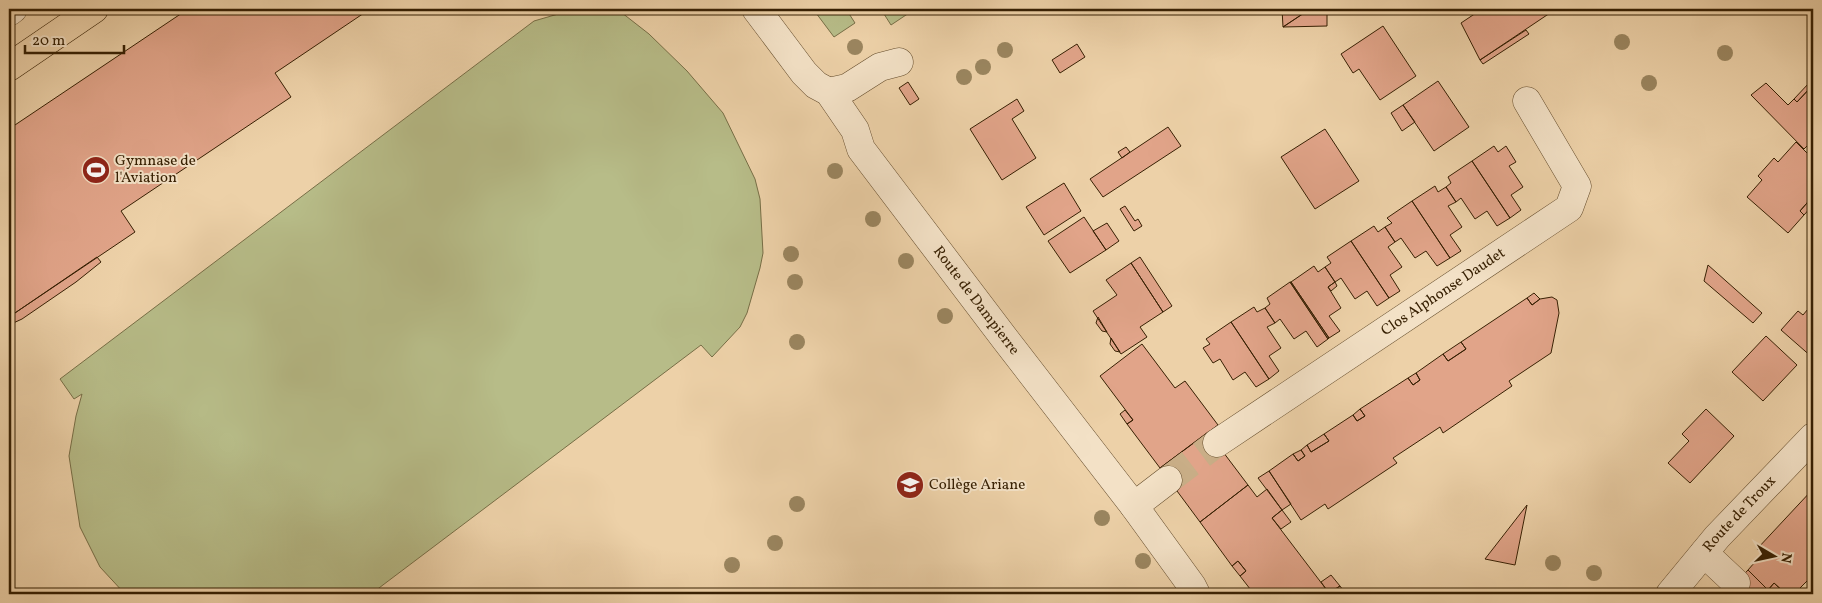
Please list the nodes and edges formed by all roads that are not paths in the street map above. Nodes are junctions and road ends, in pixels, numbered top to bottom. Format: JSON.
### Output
{"nodes":[{"id":1,"x":13,"y":9,"type":"edge"},
{"id":2,"x":94,"y":9,"type":"edge"},
{"id":3,"x":756,"y":9,"type":"edge"},
{"id":4,"x":9,"y":12,"type":"edge"},
{"id":5,"x":899,"y":62,"type":"dead end"},
{"id":6,"x":9,"y":67,"type":"edge"},
{"id":7,"x":864,"y":79,"type":"junction"},
{"id":8,"x":829,"y":92,"type":"junction"},
{"id":9,"x":1527,"y":101,"type":"dead end"},
{"id":10,"x":855,"y":130,"type":"junction"},
{"id":11,"x":1813,"y":437,"type":"edge"},
{"id":12,"x":1217,"y":443,"type":"tunnel mouth"},
{"id":13,"x":1168,"y":480,"type":"tunnel mouth"},
{"id":14,"x":1134,"y":506,"type":"junction"},
{"id":15,"x":1704,"y":553,"type":"junction"},
{"id":16,"x":1736,"y":583,"type":"dead end"},
{"id":17,"x":1196,"y":594,"type":"edge"},
{"id":18,"x":1670,"y":594,"type":"edge"}],
"edges":[{"from":1,"to":4,"type":"street"},
{"from":2,"to":6,"type":"main road"},
{"from":3,"to":8,"type":"street","name":"Route de Dampierre"},
{"from":5,"to":7,"type":"street"},
{"from":7,"to":8,"type":"street"},
{"from":7,"to":10,"type":"street"},
{"from":8,"to":10,"type":"street","name":"Route de Dampierre"},
{"from":9,"to":12,"type":"street","name":"Clos Alphonse Daudet"},
{"from":10,"to":14,"type":"street","name":"Route de Dampierre"},
{"from":11,"to":15,"type":"street","name":"Route de Troux"},
{"from":13,"to":14,"type":"street"},
{"from":14,"to":17,"type":"street","name":"Route de Dampierre"},
{"from":15,"to":16,"type":"street"},
{"from":15,"to":18,"type":"street","name":"Route de Troux"}]}
